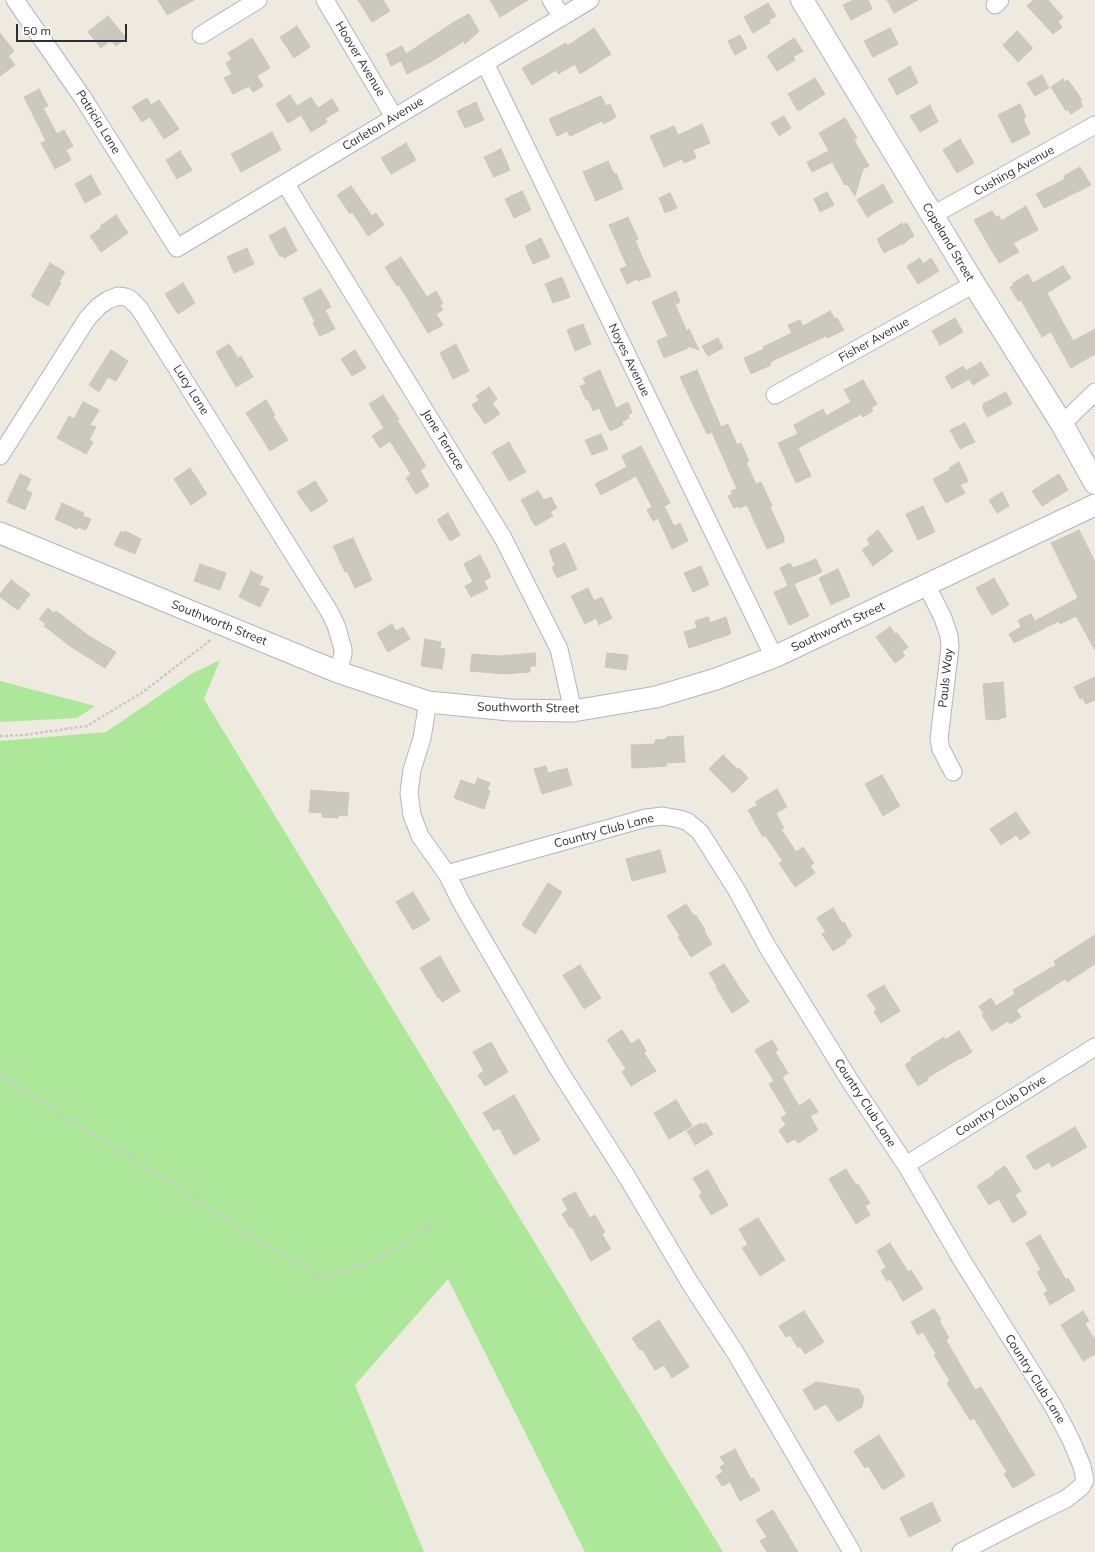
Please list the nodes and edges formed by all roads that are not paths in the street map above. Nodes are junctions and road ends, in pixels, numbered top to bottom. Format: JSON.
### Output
{"nodes":[{"id":1,"x":15,"y":0,"type":"edge"},
{"id":2,"x":258,"y":0,"type":"edge"},
{"id":3,"x":325,"y":0,"type":"edge"},
{"id":4,"x":551,"y":0,"type":"edge"},
{"id":5,"x":590,"y":0,"type":"edge"},
{"id":6,"x":802,"y":0,"type":"edge"},
{"id":7,"x":562,"y":17,"type":"junction"},
{"id":8,"x":201,"y":35,"type":"dead end"},
{"id":9,"x":485,"y":63,"type":"junction"},
{"id":10,"x":394,"y":117,"type":"junction"},
{"id":11,"x":1095,"y":125,"type":"edge"},
{"id":12,"x":285,"y":183,"type":"junction"},
{"id":13,"x":933,"y":215,"type":"junction"},
{"id":14,"x":177,"y":248,"type":"joint"},
{"id":15,"x":974,"y":284,"type":"junction"},
{"id":16,"x":1095,"y":392,"type":"edge"},
{"id":17,"x":775,"y":395,"type":"dead end"},
{"id":18,"x":1062,"y":424,"type":"junction"},
{"id":19,"x":0,"y":456,"type":"edge"},
{"id":20,"x":1095,"y":483,"type":"edge"},
{"id":21,"x":1095,"y":505,"type":"edge"},
{"id":22,"x":0,"y":533,"type":"edge"},
{"id":23,"x":927,"y":586,"type":"junction"},
{"id":24,"x":774,"y":657,"type":"junction"},
{"id":25,"x":338,"y":672,"type":"junction"},
{"id":26,"x":428,"y":702,"type":"junction"},
{"id":27,"x":573,"y":711,"type":"junction"},
{"id":28,"x":953,"y":772,"type":"dead end"},
{"id":29,"x":447,"y":874,"type":"junction"},
{"id":30,"x":1095,"y":1047,"type":"edge"},
{"id":31,"x":906,"y":1165,"type":"junction"},
{"id":32,"x":852,"y":1552,"type":"edge"},
{"id":33,"x":961,"y":1552,"type":"edge"}],
"edges":[{"from":1,"to":14,"type":"street","name":"Patricia Lane"},
{"from":2,"to":8,"type":"street"},
{"from":3,"to":10,"type":"street","name":"Hoover Avenue"},
{"from":4,"to":7,"type":"street"},
{"from":5,"to":7,"type":"street","name":"Carleton Avenue"},
{"from":6,"to":13,"type":"main road","name":"Copeland Street"},
{"from":7,"to":9,"type":"street","name":"Carleton Avenue"},
{"from":9,"to":10,"type":"street","name":"Carleton Avenue"},
{"from":9,"to":24,"type":"street","name":"Noyes Avenue"},
{"from":10,"to":12,"type":"street","name":"Carleton Avenue"},
{"from":11,"to":13,"type":"street","name":"Cushing Avenue"},
{"from":12,"to":14,"type":"street","name":"Carleton Avenue"},
{"from":12,"to":27,"type":"street","name":"Jane Terrace"},
{"from":13,"to":15,"type":"main road","name":"Copeland Street"},
{"from":15,"to":17,"type":"street","name":"Fisher Avenue"},
{"from":15,"to":18,"type":"main road","name":"Copeland Street"},
{"from":16,"to":18,"type":"street"},
{"from":18,"to":20,"type":"main road","name":"Copeland Street"},
{"from":19,"to":25,"type":"street","name":"Lucy Lane"},
{"from":21,"to":23,"type":"street","name":"Southworth Street"},
{"from":22,"to":25,"type":"street","name":"Southworth Street"},
{"from":23,"to":24,"type":"street","name":"Southworth Street"},
{"from":23,"to":28,"type":"street","name":"Pauls Way"},
{"from":24,"to":27,"type":"street","name":"Southworth Street"},
{"from":25,"to":26,"type":"street","name":"Southworth Street"},
{"from":26,"to":27,"type":"street","name":"Southworth Street"},
{"from":26,"to":29,"type":"street"},
{"from":29,"to":31,"type":"street","name":"Country Club Lane"},
{"from":29,"to":32,"type":"street"},
{"from":30,"to":31,"type":"street","name":"Country Club Drive"},
{"from":31,"to":33,"type":"street","name":"Country Club Lane"}]}
